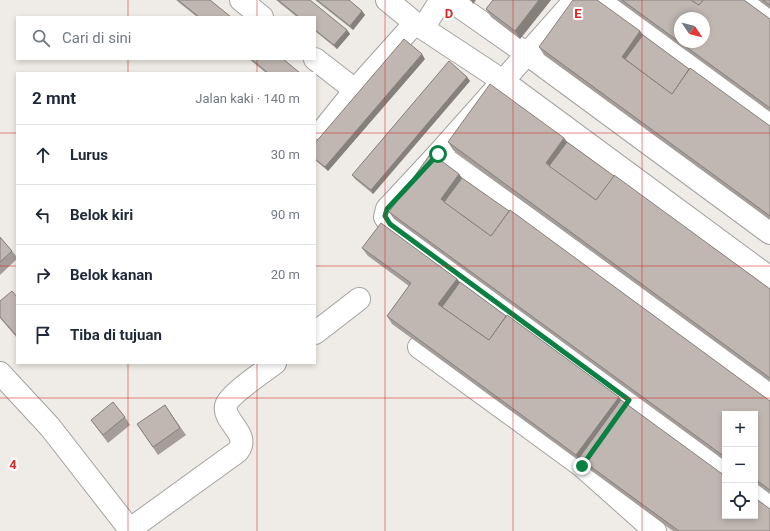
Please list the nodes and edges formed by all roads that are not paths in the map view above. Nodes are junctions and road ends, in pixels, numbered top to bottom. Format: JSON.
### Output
{"nodes":[{"id":1,"x":241,"y":0,"type":"edge"},
{"id":2,"x":387,"y":0,"type":"edge"},
{"id":3,"x":575,"y":0,"type":"edge"},
{"id":4,"x":603,"y":0,"type":"edge"},
{"id":5,"x":748,"y":0,"type":"edge"},
{"id":6,"x":444,"y":1,"type":"edge"},
{"id":7,"x":261,"y":16,"type":"edge"},
{"id":8,"x":770,"y":16,"type":"edge"},
{"id":9,"x":422,"y":24,"type":"junction"},
{"id":10,"x":525,"y":56,"type":"junction"},
{"id":11,"x":316,"y":59,"type":"edge"},
{"id":12,"x":504,"y":79,"type":"junction"},
{"id":13,"x":355,"y":90,"type":"junction"},
{"id":14,"x":770,"y":123,"type":"edge"},
{"id":15,"x":323,"y":130,"type":"dead end"},
{"id":16,"x":438,"y":154,"type":"junction"},
{"id":17,"x":770,"y":233,"type":"edge"},
{"id":18,"x":770,"y":278,"type":"edge"},
{"id":19,"x":359,"y":299,"type":"dead end"},
{"id":20,"x":316,"y":332,"type":"edge"},
{"id":21,"x":419,"y":347,"type":"edge"},
{"id":22,"x":274,"y":364,"type":"edge"},
{"id":23,"x":0,"y":373,"type":"edge"},
{"id":24,"x":770,"y":393,"type":"edge"},
{"id":25,"x":629,"y":400,"type":"junction"},
{"id":26,"x":617,"y":418,"type":"edge"},
{"id":27,"x":595,"y":448,"type":"edge"},
{"id":28,"x":582,"y":466,"type":"junction"},
{"id":29,"x":722,"y":467,"type":"edge"},
{"id":30,"x":758,"y":492,"type":"edge"},
{"id":31,"x":770,"y":501,"type":"edge"},
{"id":32,"x":130,"y":530,"type":"edge"},
{"id":33,"x":656,"y":531,"type":"edge"}],
"edges":[{"from":1,"to":7,"type":"street"},
{"from":2,"to":9,"type":"street"},
{"from":3,"to":10,"type":"street"},
{"from":4,"to":14,"type":"street"},
{"from":5,"to":8,"type":"street"},
{"from":6,"to":9,"type":"street"},
{"from":6,"to":10,"type":"street"},
{"from":9,"to":12,"type":"street"},
{"from":9,"to":13,"type":"street"},
{"from":10,"to":12,"type":"street"},
{"from":10,"to":17,"type":"street"},
{"from":11,"to":13,"type":"street"},
{"from":12,"to":16,"type":"street"},
{"from":12,"to":18,"type":"street"},
{"from":13,"to":15,"type":"street"},
{"from":16,"to":24,"type":"street"},
{"from":16,"to":25,"type":"street"},
{"from":19,"to":20,"type":"street"},
{"from":21,"to":28,"type":"street"},
{"from":22,"to":32,"type":"street"},
{"from":23,"to":32,"type":"street"},
{"from":25,"to":26,"type":"street"},
{"from":25,"to":29,"type":"street"},
{"from":27,"to":28,"type":"street"},
{"from":28,"to":33,"type":"street"},
{"from":30,"to":31,"type":"street"}]}
